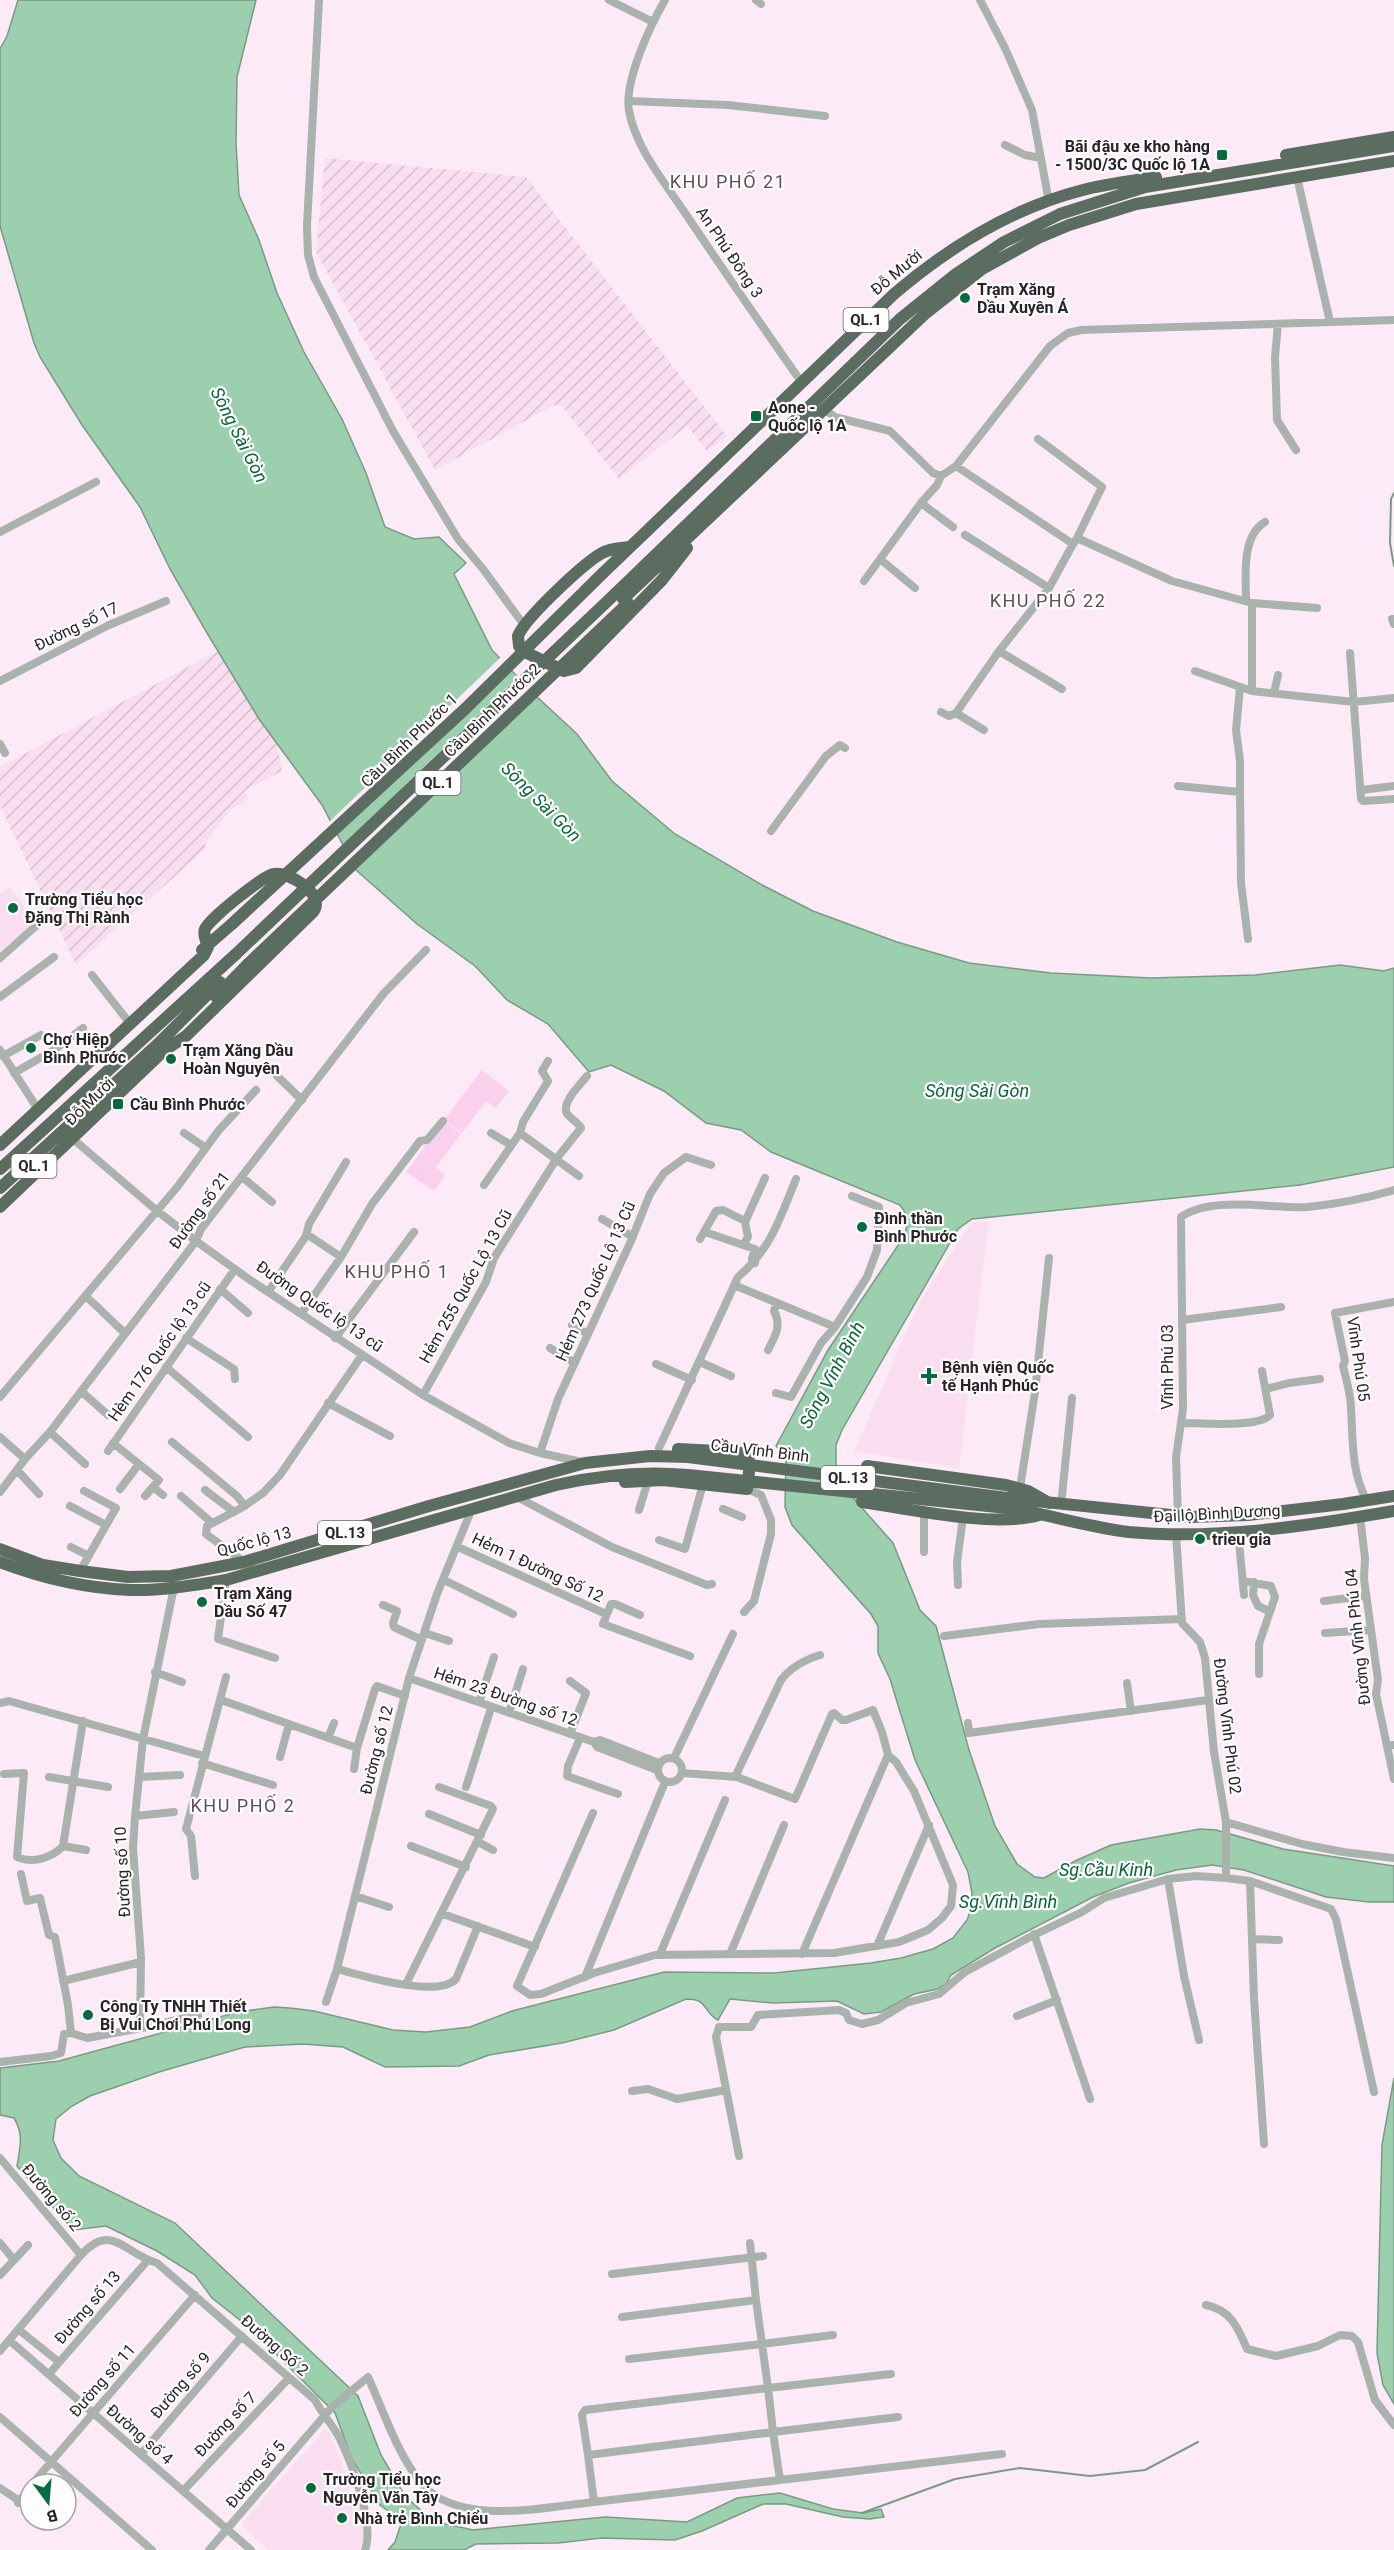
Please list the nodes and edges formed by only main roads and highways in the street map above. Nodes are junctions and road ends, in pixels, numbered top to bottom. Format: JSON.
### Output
{"nodes":[{"id":1,"x":1394,"y":137,"type":"edge"},
{"id":2,"x":1394,"y":146,"type":"edge"},
{"id":3,"x":1394,"y":161,"type":"edge"},
{"id":4,"x":1374,"y":164,"type":"junction"},
{"id":5,"x":1394,"y":167,"type":"edge"},
{"id":6,"x":1227,"y":172,"type":"junction"},
{"id":7,"x":1192,"y":178,"type":"junction"},
{"id":8,"x":809,"y":422,"type":"junction"},
{"id":9,"x":630,"y":547,"type":"junction"},
{"id":10,"x":687,"y":548,"type":"junction"},
{"id":11,"x":602,"y":574,"type":"joint"},
{"id":12,"x":622,"y":598,"type":"junction"},
{"id":13,"x":233,"y":924,"type":"joint"},
{"id":14,"x":208,"y":947,"type":"junction"},
{"id":15,"x":242,"y":959,"type":"junction"},
{"id":16,"x":162,"y":1047,"type":"junction"},
{"id":17,"x":54,"y":1093,"type":"junction"},
{"id":18,"x":45,"y":1116,"type":"junction"},
{"id":19,"x":68,"y":1134,"type":"junction"},
{"id":20,"x":0,"y":1145,"type":"edge"},
{"id":21,"x":0,"y":1159,"type":"edge"},
{"id":22,"x":0,"y":1169,"type":"edge"},
{"id":23,"x":0,"y":1188,"type":"edge"},
{"id":24,"x":0,"y":1197,"type":"edge"},
{"id":25,"x":0,"y":1207,"type":"edge"},
{"id":26,"x":688,"y":1457,"type":"joint"},
{"id":27,"x":591,"y":1462,"type":"junction"},
{"id":28,"x":688,"y":1475,"type":"joint"},
{"id":29,"x":593,"y":1476,"type":"junction"},
{"id":30,"x":1394,"y":1496,"type":"edge"},
{"id":31,"x":1007,"y":1503,"type":"junction"},
{"id":32,"x":1055,"y":1504,"type":"junction"},
{"id":33,"x":1394,"y":1511,"type":"edge"},
{"id":34,"x":1039,"y":1515,"type":"junction"},
{"id":35,"x":0,"y":1550,"type":"edge"},
{"id":36,"x":0,"y":1562,"type":"edge"}],
"edges":[{"from":1,"to":6,"type":"highway","name":"Đỗ Mười","number":"QL.1"},
{"from":2,"to":6,"type":"highway","name":"Đỗ Mười","number":"QL.1"},
{"from":3,"to":4,"type":"highway","number":"QL.1"},
{"from":4,"to":5,"type":"highway","number":"QL.1"},
{"from":4,"to":8,"type":"highway","number":"QL.1"},
{"from":6,"to":7,"type":"highway","name":"Đỗ Mười","number":"QL.1"},
{"from":7,"to":9,"type":"highway","name":"Đỗ Mười","number":"QL.1"},
{"from":7,"to":12,"type":"highway","name":"Đỗ Mười","number":"QL.1"},
{"from":8,"to":10,"type":"highway","number":"QL.1"},
{"from":8,"to":12,"type":"highway","number":"QL.1"},
{"from":9,"to":10,"type":"highway","number":"QL.1"},
{"from":9,"to":11,"type":"highway","name":"Đỗ Mười","number":"QL.1"},
{"from":10,"to":12,"type":"highway","number":"QL.1"},
{"from":11,"to":13,"type":"highway","name":"Cầu Bình Phước 1","number":"QL.1","bridge":true},
{"from":12,"to":15,"type":"highway","name":"Cầu Bình Phước 2","number":"QL.1","bridge":true},
{"from":13,"to":14,"type":"highway","name":"Đỗ Mười","number":"QL.1"},
{"from":14,"to":16,"type":"highway","number":"QL.1"},
{"from":14,"to":17,"type":"highway","name":"Đỗ Mười","number":"QL.1"},
{"from":14,"to":17,"type":"highway","name":"Đỗ Mười","number":"QL.1"},
{"from":15,"to":16,"type":"highway","name":"Đỗ Mười","number":"QL.1"},
{"from":15,"to":18,"type":"highway","name":"Đỗ Mười","number":"QL.1"},
{"from":16,"to":19,"type":"highway","name":"Đỗ Mười","number":"QL.1"},
{"from":16,"to":19,"type":"highway","name":"Đỗ Mười","number":"QL.1"},
{"from":17,"to":18,"type":"highway","name":"Đỗ Mười","number":"QL.1"},
{"from":18,"to":20,"type":"highway","name":"Đỗ Mười","number":"QL.1"},
{"from":18,"to":21,"type":"highway","name":"Đỗ Mười","number":"QL.1"},
{"from":18,"to":22,"type":"highway","name":"Đỗ Mười","number":"QL.1"},
{"from":19,"to":23,"type":"highway","name":"Đỗ Mười","number":"QL.1"},
{"from":19,"to":24,"type":"highway","name":"Đỗ Mười","number":"QL.1"},
{"from":19,"to":25,"type":"highway","name":"Đỗ Mười","number":"QL.1"},
{"from":26,"to":27,"type":"highway","name":"Quốc lộ 13","number":"QL.13"},
{"from":26,"to":31,"type":"highway","name":"Cầu Vĩnh Bình","number":"QL.13","bridge":true},
{"from":27,"to":29,"type":"highway"},
{"from":27,"to":35,"type":"highway","name":"Quốc lộ 13","number":"QL.13"},
{"from":28,"to":29,"type":"highway","name":"Quốc lộ 13","number":"QL.13"},
{"from":28,"to":31,"type":"highway","name":"Cầu Vĩnh Bình","number":"QL.13","bridge":true},
{"from":29,"to":36,"type":"highway","name":"Quốc lộ 13","number":"QL.13"},
{"from":30,"to":32,"type":"highway","name":"Đại lộ Bình Dương","number":"QL.13"},
{"from":31,"to":32,"type":"highway","name":"Đại lộ Bình Dương","number":"QL.13"},
{"from":31,"to":34,"type":"highway","name":"Đại lộ Bình Dương","number":"QL.13"},
{"from":32,"to":34,"type":"highway"},
{"from":33,"to":34,"type":"highway","name":"Đại lộ Bình Dương","number":"QL.13"}]}
